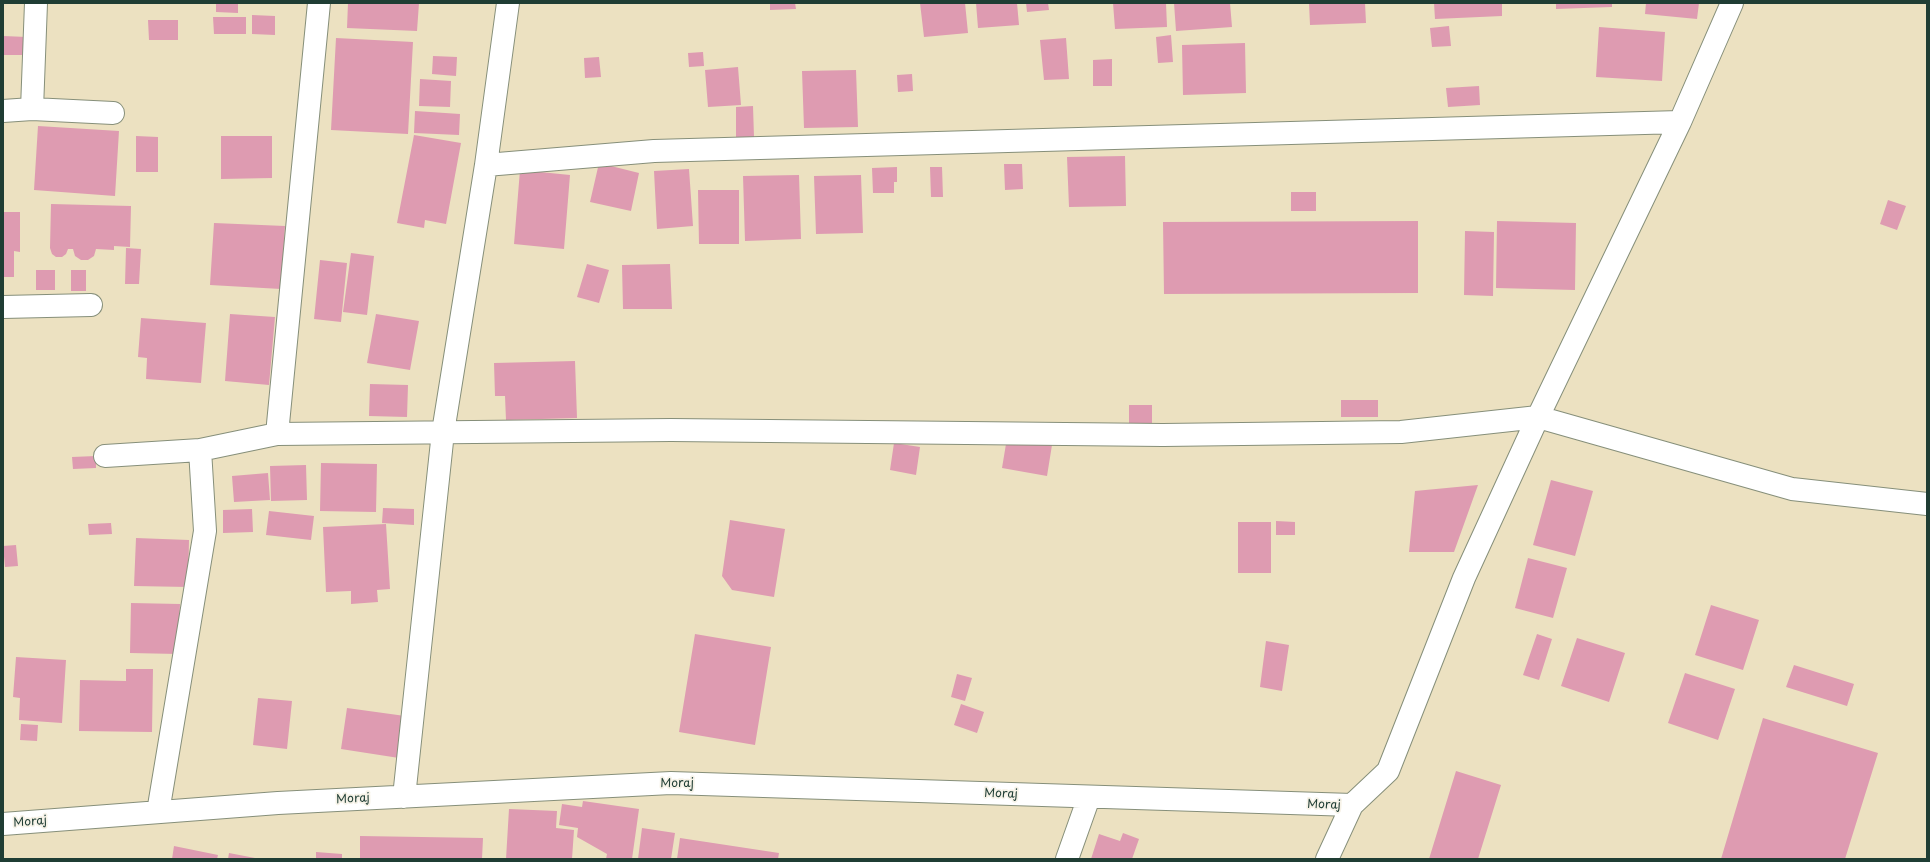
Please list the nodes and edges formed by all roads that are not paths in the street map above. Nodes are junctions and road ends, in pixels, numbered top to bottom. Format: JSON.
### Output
{"nodes":[{"id":1,"x":36,"y":3,"type":"edge"},
{"id":2,"x":319,"y":3,"type":"edge"},
{"id":3,"x":508,"y":3,"type":"edge"},
{"id":4,"x":1732,"y":3,"type":"edge"},
{"id":5,"x":32,"y":110,"type":"junction"},
{"id":6,"x":3,"y":111,"type":"edge"},
{"id":7,"x":113,"y":113,"type":"dead end"},
{"id":8,"x":1680,"y":122,"type":"junction"},
{"id":9,"x":486,"y":165,"type":"junction"},
{"id":10,"x":91,"y":305,"type":"dead end"},
{"id":11,"x":3,"y":307,"type":"edge"},
{"id":12,"x":1538,"y":416,"type":"junction"},
{"id":13,"x":443,"y":432,"type":"junction"},
{"id":14,"x":277,"y":434,"type":"junction"},
{"id":15,"x":200,"y":450,"type":"junction"},
{"id":16,"x":105,"y":456,"type":"dead end"},
{"id":17,"x":1927,"y":504,"type":"edge"},
{"id":18,"x":404,"y":797,"type":"junction"},
{"id":19,"x":1089,"y":797,"type":"junction"},
{"id":20,"x":1352,"y":805,"type":"junction"},
{"id":21,"x":158,"y":812,"type":"junction"},
{"id":22,"x":3,"y":824,"type":"edge"},
{"id":23,"x":1067,"y":859,"type":"edge"},
{"id":24,"x":1327,"y":859,"type":"edge"}],
"edges":[{"from":1,"to":5,"type":"street"},
{"from":2,"to":14,"type":"street"},
{"from":3,"to":9,"type":"street"},
{"from":4,"to":8,"type":"street"},
{"from":5,"to":6,"type":"street"},
{"from":5,"to":7,"type":"street"},
{"from":8,"to":9,"type":"street"},
{"from":8,"to":12,"type":"street"},
{"from":9,"to":13,"type":"street"},
{"from":10,"to":11,"type":"street"},
{"from":12,"to":13,"type":"street"},
{"from":12,"to":17,"type":"street"},
{"from":12,"to":20,"type":"street"},
{"from":13,"to":14,"type":"street"},
{"from":13,"to":18,"type":"street"},
{"from":14,"to":15,"type":"street"},
{"from":15,"to":16,"type":"street"},
{"from":15,"to":21,"type":"street"},
{"from":18,"to":19,"type":"street","name":"Moraj"},
{"from":18,"to":21,"type":"street","name":"Moraj"},
{"from":19,"to":20,"type":"street","name":"Moraj"},
{"from":19,"to":23,"type":"street"},
{"from":20,"to":24,"type":"street"},
{"from":21,"to":22,"type":"street","name":"Moraj"}]}
